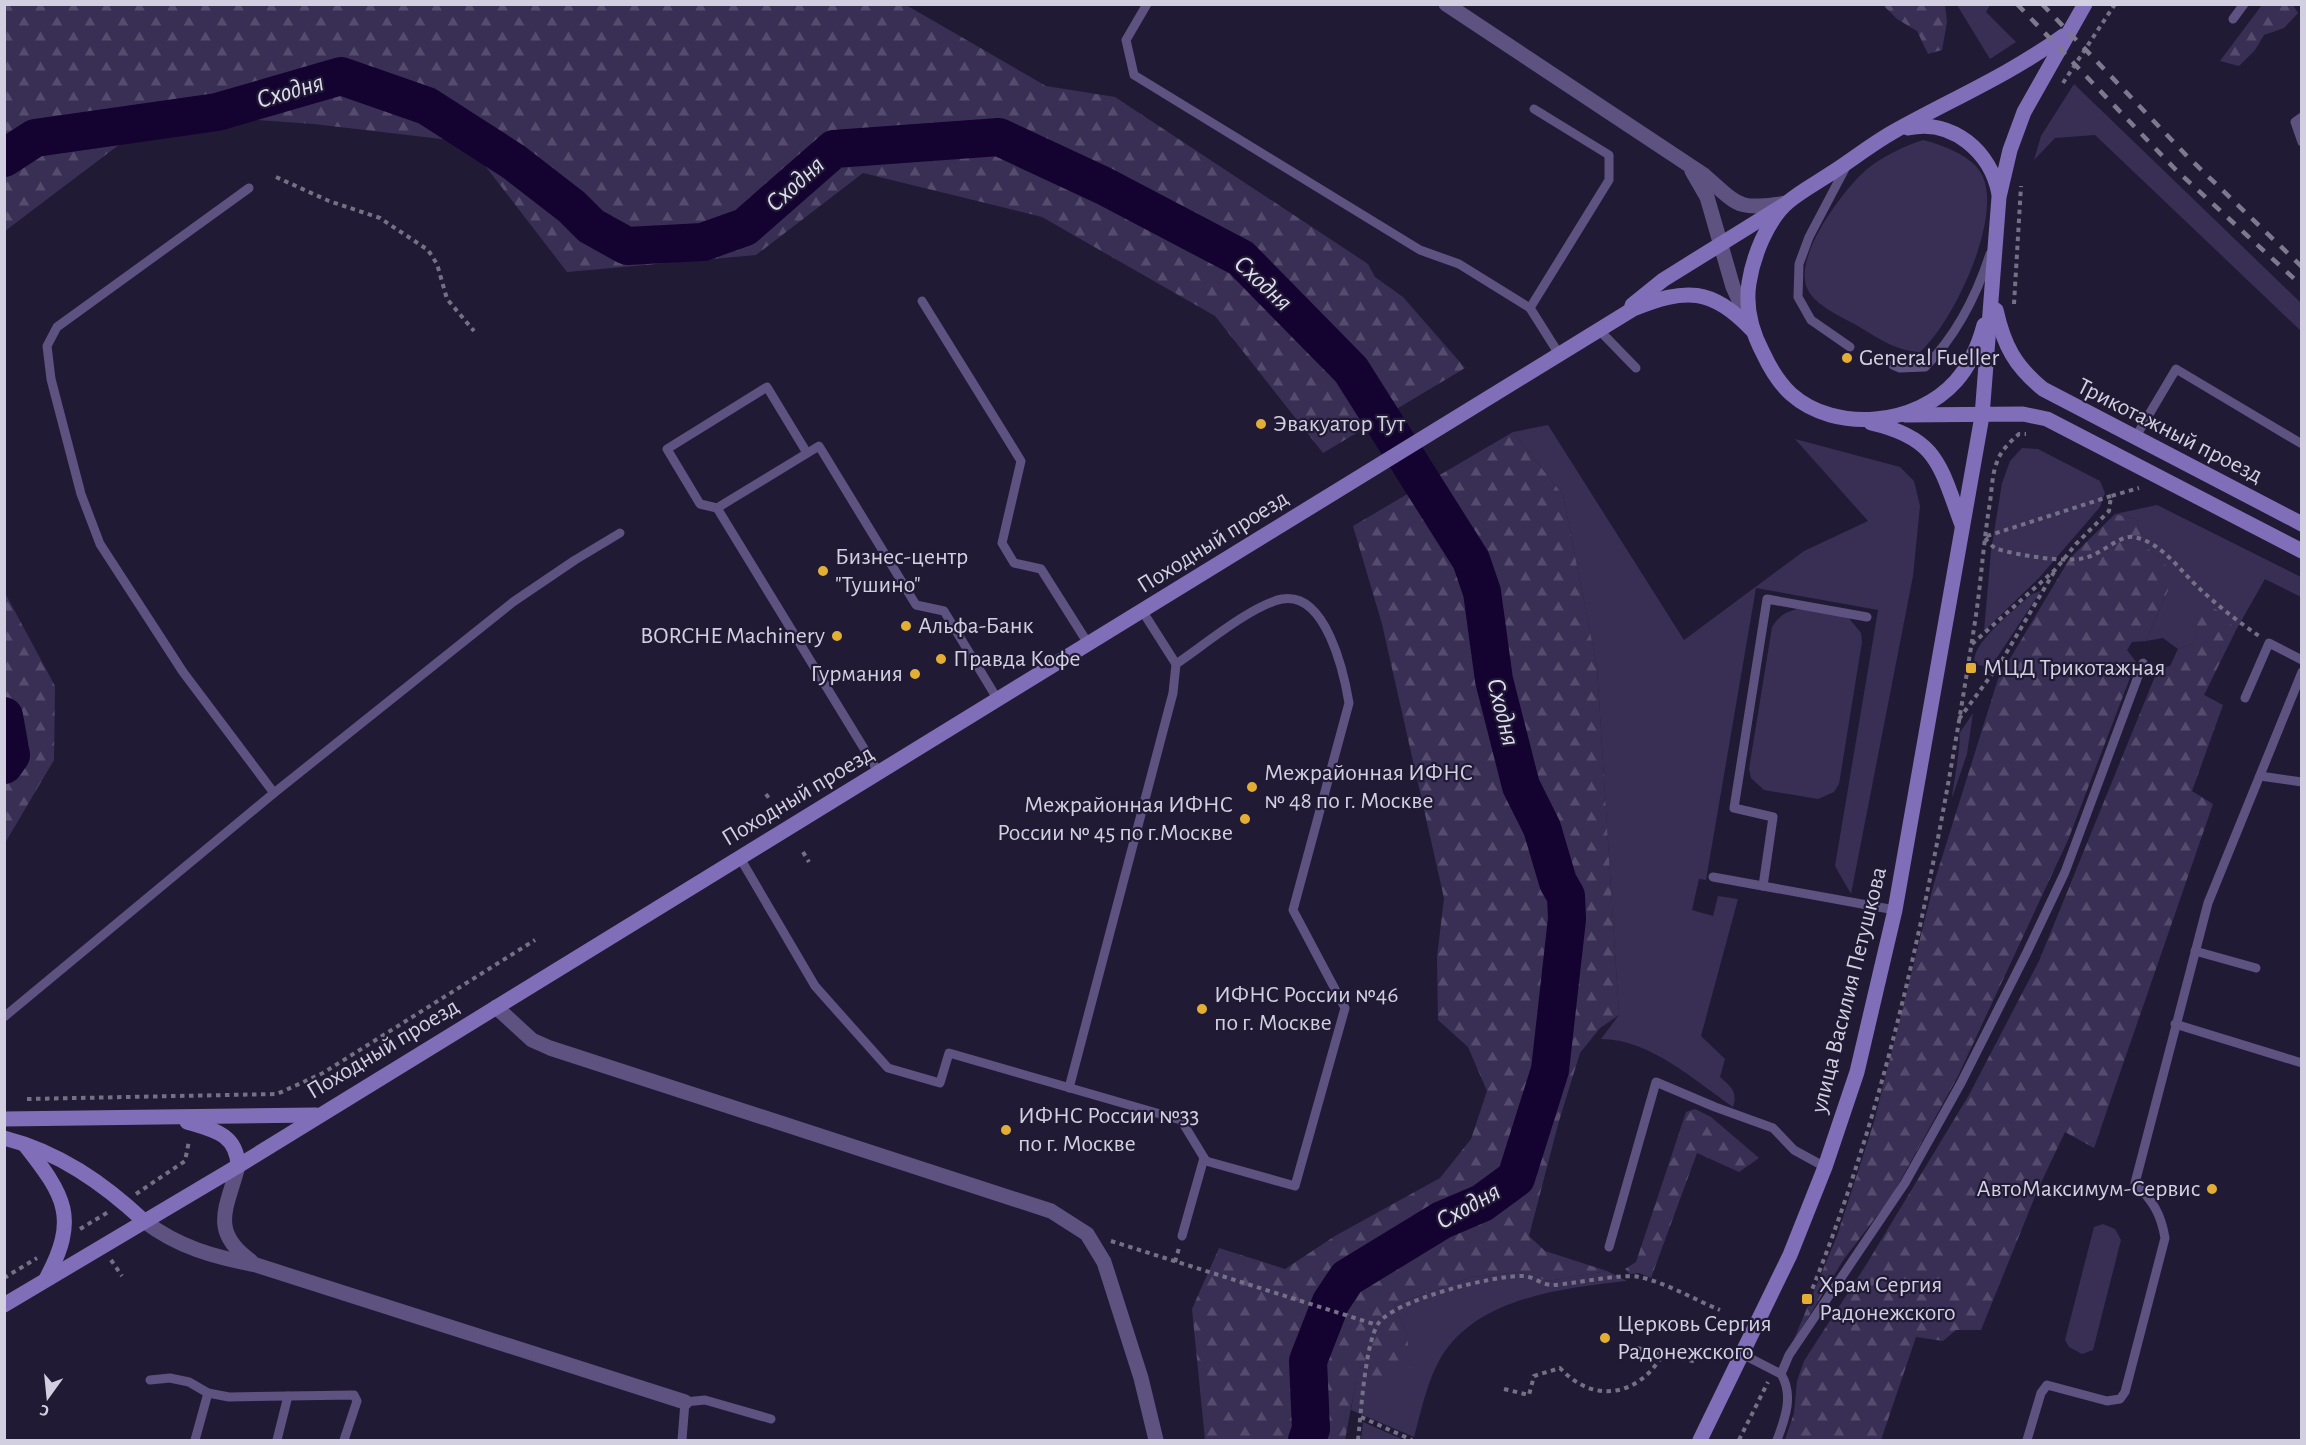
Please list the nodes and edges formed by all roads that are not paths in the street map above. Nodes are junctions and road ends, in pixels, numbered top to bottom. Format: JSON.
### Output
{"nodes":[{"id":1,"x":1147,"y":4,"type":"edge"},
{"id":2,"x":1446,"y":4,"type":"edge"},
{"id":3,"x":2085,"y":4,"type":"edge"},
{"id":4,"x":2244,"y":4,"type":"edge"},
{"id":5,"x":2234,"y":19,"type":"dead end"},
{"id":6,"x":2066,"y":34,"type":"junction"},
{"id":7,"x":1534,"y":110,"type":"dead end"},
{"id":8,"x":2301,"y":117,"type":"edge"},
{"id":9,"x":1896,"y":131,"type":"junction"},
{"id":10,"x":2301,"y":142,"type":"edge"},
{"id":11,"x":1849,"y":161,"type":"junction"},
{"id":12,"x":1689,"y":166,"type":"junction"},
{"id":13,"x":249,"y":188,"type":"dead end"},
{"id":14,"x":1999,"y":197,"type":"junction"},
{"id":15,"x":1787,"y":203,"type":"junction"},
{"id":16,"x":1997,"y":232,"type":"junction"},
{"id":17,"x":1722,"y":242,"type":"junction"},
{"id":18,"x":1992,"y":296,"type":"junction"},
{"id":19,"x":922,"y":301,"type":"dead end"},
{"id":20,"x":1530,"y":308,"type":"junction"},
{"id":21,"x":1606,"y":325,"type":"junction"},
{"id":22,"x":1752,"y":330,"type":"junction"},
{"id":23,"x":1850,"y":347,"type":"dead end"},
{"id":24,"x":1559,"y":354,"type":"junction"},
{"id":25,"x":1893,"y":365,"type":"dead end"},
{"id":26,"x":1636,"y":368,"type":"dead end"},
{"id":27,"x":1896,"y":415,"type":"junction"},
{"id":28,"x":1982,"y":416,"type":"junction"},
{"id":29,"x":1856,"y":420,"type":"junction"},
{"id":30,"x":2135,"y":438,"type":"junction"},
{"id":31,"x":2301,"y":444,"type":"edge"},
{"id":32,"x":807,"y":453,"type":"junction"},
{"id":33,"x":717,"y":508,"type":"junction"},
{"id":34,"x":2301,"y":524,"type":"edge"},
{"id":35,"x":1962,"y":526,"type":"junction"},
{"id":36,"x":620,"y":533,"type":"dead end"},
{"id":37,"x":2301,"y":551,"type":"edge"},
{"id":38,"x":1143,"y":612,"type":"junction"},
{"id":39,"x":1867,"y":617,"type":"dead end"},
{"id":40,"x":1089,"y":645,"type":"junction"},
{"id":41,"x":2301,"y":660,"type":"edge"},
{"id":42,"x":2143,"y":663,"type":"dead end"},
{"id":43,"x":1176,"y":664,"type":"junction"},
{"id":44,"x":2301,"y":672,"type":"edge"},
{"id":45,"x":2244,"y":698,"type":"dead end"},
{"id":46,"x":998,"y":700,"type":"junction"},
{"id":47,"x":879,"y":773,"type":"junction"},
{"id":48,"x":2260,"y":776,"type":"junction"},
{"id":49,"x":2301,"y":782,"type":"edge"},
{"id":50,"x":274,"y":793,"type":"junction"},
{"id":51,"x":740,"y":858,"type":"junction"},
{"id":52,"x":1713,"y":877,"type":"dead end"},
{"id":53,"x":1762,"y":886,"type":"junction"},
{"id":54,"x":1895,"y":910,"type":"junction"},
{"id":55,"x":2195,"y":951,"type":"junction"},
{"id":56,"x":2256,"y":968,"type":"dead end"},
{"id":57,"x":496,"y":1007,"type":"junction"},
{"id":58,"x":4,"y":1017,"type":"edge"},
{"id":59,"x":2175,"y":1024,"type":"junction"},
{"id":60,"x":2301,"y":1063,"type":"edge"},
{"id":61,"x":1069,"y":1088,"type":"junction"},
{"id":62,"x":319,"y":1115,"type":"junction"},
{"id":63,"x":170,"y":1118,"type":"junction"},
{"id":64,"x":4,"y":1119,"type":"edge"},
{"id":65,"x":4,"y":1138,"type":"edge"},
{"id":66,"x":23,"y":1143,"type":"junction"},
{"id":67,"x":1204,"y":1158,"type":"junction"},
{"id":68,"x":238,"y":1167,"type":"junction"},
{"id":69,"x":1825,"y":1167,"type":"junction"},
{"id":70,"x":144,"y":1221,"type":"junction"},
{"id":71,"x":1182,"y":1236,"type":"dead end"},
{"id":72,"x":1609,"y":1247,"type":"dead end"},
{"id":73,"x":256,"y":1265,"type":"junction"},
{"id":74,"x":46,"y":1279,"type":"junction"},
{"id":75,"x":4,"y":1305,"type":"edge"},
{"id":76,"x":1744,"y":1355,"type":"junction"},
{"id":77,"x":1781,"y":1374,"type":"junction"},
{"id":78,"x":150,"y":1380,"type":"dead end"},
{"id":79,"x":208,"y":1393,"type":"junction"},
{"id":80,"x":288,"y":1396,"type":"junction"},
{"id":81,"x":685,"y":1402,"type":"junction"},
{"id":82,"x":771,"y":1419,"type":"dead end"},
{"id":83,"x":195,"y":1440,"type":"edge"},
{"id":84,"x":277,"y":1440,"type":"edge"},
{"id":85,"x":345,"y":1440,"type":"edge"},
{"id":86,"x":682,"y":1440,"type":"edge"},
{"id":87,"x":1156,"y":1440,"type":"edge"},
{"id":88,"x":1700,"y":1440,"type":"edge"},
{"id":89,"x":1777,"y":1440,"type":"edge"},
{"id":90,"x":2027,"y":1440,"type":"edge"}],
"edges":[{"from":1,"to":20,"type":"lane"},
{"from":2,"to":12,"type":"street"},
{"from":3,"to":6,"type":"main road"},
{"from":4,"to":5,"type":"lane"},
{"from":6,"to":9,"type":"main road","name":"Походный проезд"},
{"from":6,"to":14,"type":"main road"},
{"from":7,"to":20,"type":"lane"},
{"from":8,"to":10,"type":"lane"},
{"from":9,"to":11,"type":"main road","name":"Походный проезд"},
{"from":9,"to":14,"type":"main road"},
{"from":11,"to":15,"type":"main road","name":"Походный проезд"},
{"from":11,"to":23,"type":"lane"},
{"from":12,"to":15,"type":"street"},
{"from":12,"to":17,"type":"street"},
{"from":13,"to":50,"type":"lane"},
{"from":14,"to":16,"type":"main road"},
{"from":15,"to":17,"type":"main road","name":"Походный проезд"},
{"from":15,"to":22,"type":"main road"},
{"from":16,"to":18,"type":"main road"},
{"from":16,"to":25,"type":"lane"},
{"from":17,"to":21,"type":"main road","name":"Походный проезд"},
{"from":17,"to":22,"type":"street"},
{"from":18,"to":27,"type":"main road"},
{"from":18,"to":28,"type":"main road","name":"улица Василия Петушкова"},
{"from":18,"to":30,"type":"main road","name":"Трикотажный проезд"},
{"from":19,"to":40,"type":"lane"},
{"from":20,"to":24,"type":"lane"},
{"from":21,"to":22,"type":"main road","name":"Походный проезд"},
{"from":21,"to":24,"type":"main road","name":"Походный проезд"},
{"from":21,"to":26,"type":"lane"},
{"from":22,"to":29,"type":"main road","name":"улица Василия Петушкова"},
{"from":24,"to":38,"type":"main road","name":"Походный проезд"},
{"from":27,"to":28,"type":"main road","name":"Трикотажный проезд"},
{"from":27,"to":29,"type":"main road"},
{"from":28,"to":35,"type":"main road","name":"улица Василия Петушкова"},
{"from":28,"to":37,"type":"main road","name":"Трикотажный проезд"},
{"from":29,"to":35,"type":"main road","name":"улица Василия Петушкова"},
{"from":30,"to":31,"type":"lane"},
{"from":30,"to":34,"type":"main road","name":"Трикотажный проезд"},
{"from":32,"to":33,"type":"lane"},
{"from":32,"to":33,"type":"lane"},
{"from":32,"to":46,"type":"lane"},
{"from":33,"to":47,"type":"lane"},
{"from":35,"to":54,"type":"main road","name":"улица Василия Петушкова"},
{"from":36,"to":50,"type":"lane"},
{"from":38,"to":40,"type":"main road","name":"Походный проезд"},
{"from":38,"to":43,"type":"lane"},
{"from":39,"to":53,"type":"lane"},
{"from":40,"to":46,"type":"main road","name":"Походный проезд"},
{"from":41,"to":45,"type":"lane"},
{"from":42,"to":77,"type":"lane"},
{"from":43,"to":61,"type":"lane"},
{"from":43,"to":67,"type":"lane"},
{"from":44,"to":48,"type":"lane"},
{"from":46,"to":47,"type":"main road","name":"Походный проезд"},
{"from":47,"to":51,"type":"main road","name":"Походный проезд"},
{"from":48,"to":49,"type":"lane"},
{"from":48,"to":55,"type":"lane"},
{"from":50,"to":58,"type":"lane"},
{"from":51,"to":57,"type":"main road","name":"Походный проезд"},
{"from":51,"to":61,"type":"lane"},
{"from":52,"to":53,"type":"lane"},
{"from":53,"to":54,"type":"lane"},
{"from":54,"to":69,"type":"main road","name":"улица Василия Петушкова"},
{"from":55,"to":56,"type":"lane"},
{"from":55,"to":59,"type":"lane"},
{"from":57,"to":62,"type":"main road","name":"Походный проезд"},
{"from":57,"to":87,"type":"street"},
{"from":59,"to":60,"type":"lane"},
{"from":59,"to":90,"type":"lane"},
{"from":61,"to":67,"type":"lane"},
{"from":62,"to":63,"type":"main road"},
{"from":62,"to":68,"type":"main road","name":"Походный проезд"},
{"from":63,"to":64,"type":"main road"},
{"from":63,"to":68,"type":"main road"},
{"from":65,"to":66,"type":"main road"},
{"from":66,"to":70,"type":"main road"},
{"from":66,"to":74,"type":"main road"},
{"from":67,"to":71,"type":"lane"},
{"from":68,"to":70,"type":"main road","name":"Походный проезд"},
{"from":68,"to":73,"type":"street"},
{"from":69,"to":72,"type":"lane"},
{"from":69,"to":76,"type":"main road","name":"улица Василия Петушкова"},
{"from":70,"to":73,"type":"street"},
{"from":70,"to":74,"type":"main road","name":"Походный проезд"},
{"from":73,"to":81,"type":"street"},
{"from":74,"to":75,"type":"main road","name":"Походный проезд"},
{"from":76,"to":77,"type":"lane"},
{"from":76,"to":88,"type":"main road","name":"улица Василия Петушкова"},
{"from":77,"to":89,"type":"lane"},
{"from":78,"to":79,"type":"lane"},
{"from":79,"to":80,"type":"lane"},
{"from":79,"to":83,"type":"lane"},
{"from":80,"to":84,"type":"lane"},
{"from":80,"to":85,"type":"lane"},
{"from":81,"to":82,"type":"lane"},
{"from":81,"to":86,"type":"lane"}]}
